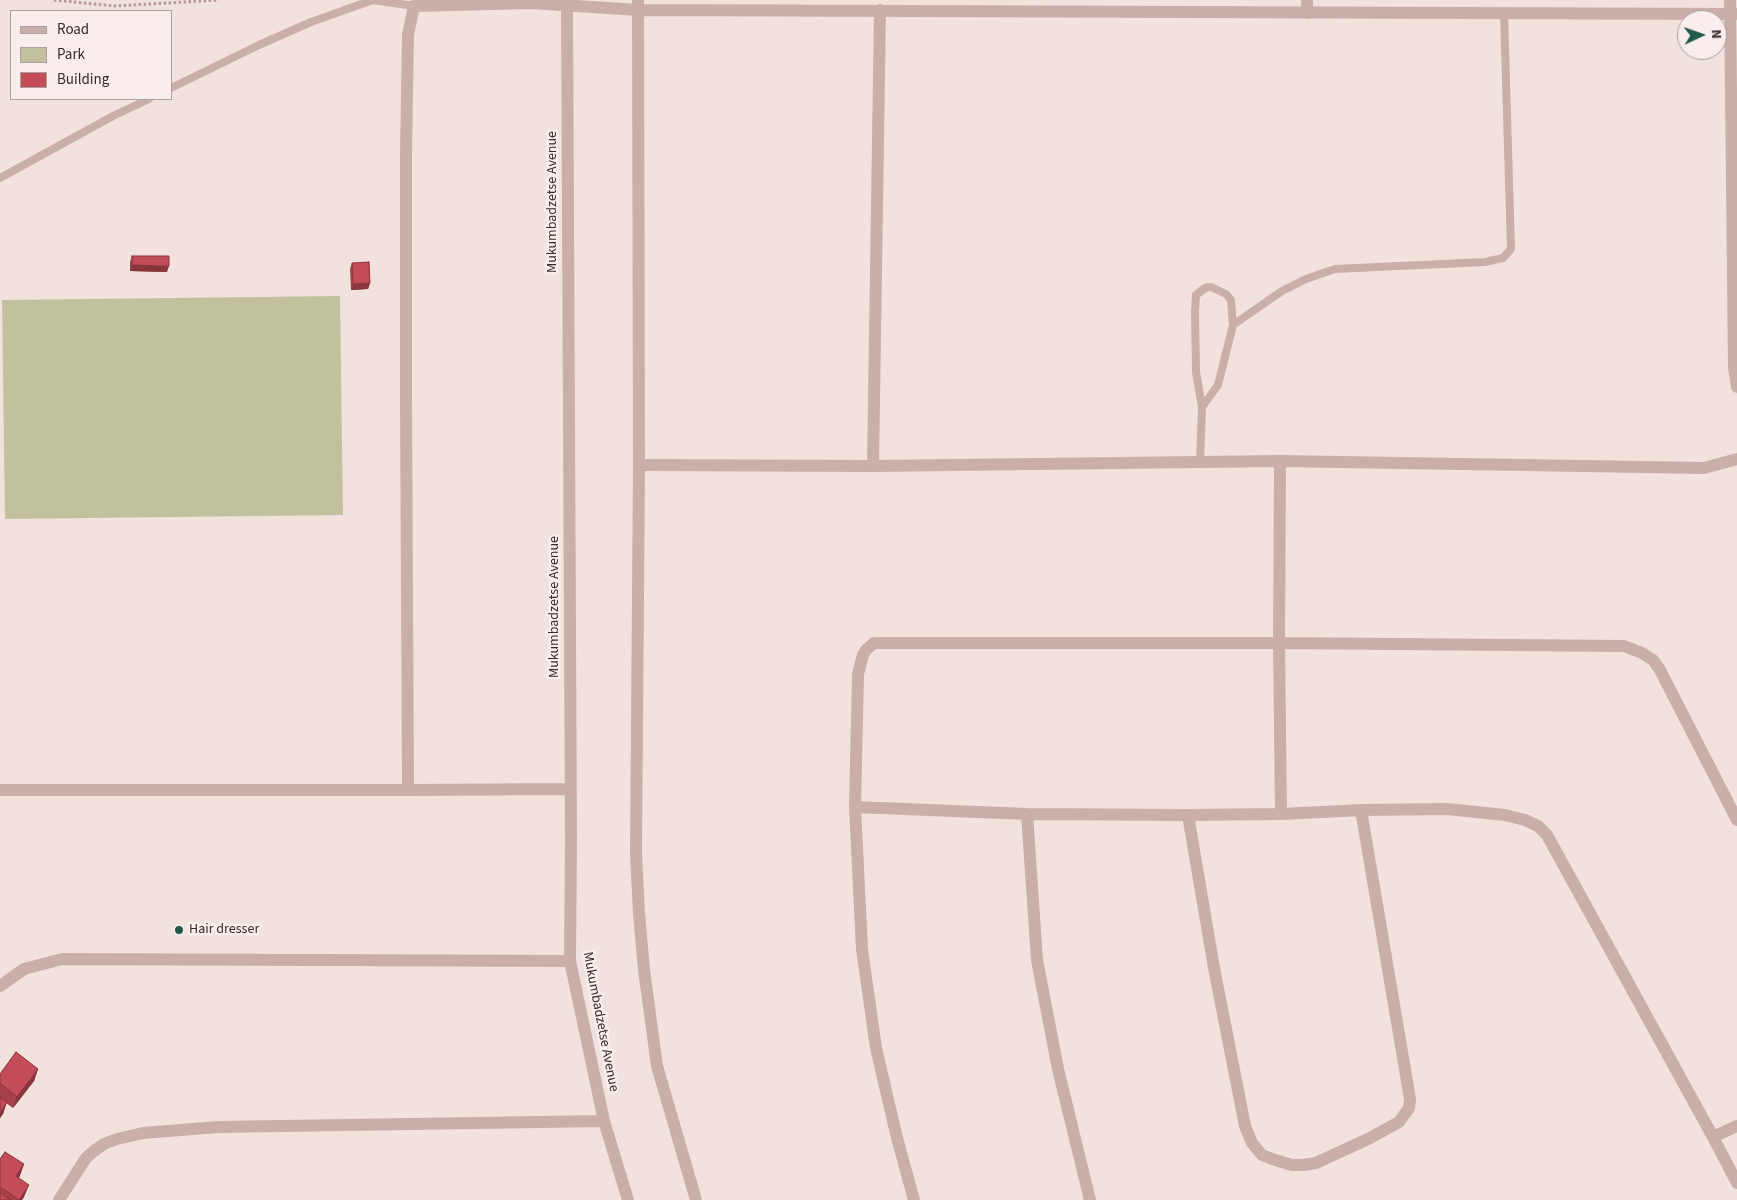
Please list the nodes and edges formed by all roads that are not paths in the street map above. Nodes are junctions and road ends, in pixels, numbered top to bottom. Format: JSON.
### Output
{"nodes":[{"id":1,"x":1730,"y":0,"type":"edge"},
{"id":2,"x":638,"y":5,"type":"edge"},
{"id":3,"x":414,"y":6,"type":"junction"},
{"id":4,"x":567,"y":6,"type":"junction"},
{"id":5,"x":1307,"y":6,"type":"edge"},
{"id":6,"x":880,"y":10,"type":"junction"},
{"id":7,"x":1504,"y":13,"type":"junction"},
{"id":8,"x":1733,"y":14,"type":"edge"},
{"id":9,"x":172,"y":88,"type":"edge"},
{"id":10,"x":147,"y":100,"type":"edge"},
{"id":11,"x":0,"y":178,"type":"edge"},
{"id":12,"x":1233,"y":325,"type":"junction"},
{"id":13,"x":1737,"y":387,"type":"edge"},
{"id":14,"x":1202,"y":407,"type":"junction"},
{"id":15,"x":1737,"y":459,"type":"edge"},
{"id":16,"x":1280,"y":461,"type":"junction"},
{"id":17,"x":1200,"y":462,"type":"junction"},
{"id":18,"x":639,"y":465,"type":"junction"},
{"id":19,"x":873,"y":466,"type":"junction"},
{"id":20,"x":1279,"y":643,"type":"junction"},
{"id":21,"x":570,"y":789,"type":"junction"},
{"id":22,"x":0,"y":790,"type":"edge"},
{"id":23,"x":408,"y":790,"type":"junction"},
{"id":24,"x":855,"y":807,"type":"junction"},
{"id":25,"x":1361,"y":810,"type":"junction"},
{"id":26,"x":1026,"y":814,"type":"junction"},
{"id":27,"x":1281,"y":814,"type":"junction"},
{"id":28,"x":1188,"y":815,"type":"junction"},
{"id":29,"x":1737,"y":820,"type":"edge"},
{"id":30,"x":570,"y":961,"type":"junction"},
{"id":31,"x":0,"y":986,"type":"edge"},
{"id":32,"x":604,"y":1122,"type":"junction"},
{"id":33,"x":1737,"y":1126,"type":"edge"},
{"id":34,"x":1713,"y":1137,"type":"junction"},
{"id":35,"x":1737,"y":1183,"type":"edge"},
{"id":36,"x":59,"y":1200,"type":"edge"},
{"id":37,"x":628,"y":1200,"type":"edge"},
{"id":38,"x":696,"y":1200,"type":"edge"},
{"id":39,"x":914,"y":1200,"type":"edge"},
{"id":40,"x":1090,"y":1200,"type":"edge"}],
"edges":[{"from":1,"to":8,"type":"street"},
{"from":2,"to":4,"type":"street"},
{"from":2,"to":6,"type":"street"},
{"from":2,"to":18,"type":"street"},
{"from":3,"to":4,"type":"street"},
{"from":3,"to":9,"type":"lane"},
{"from":3,"to":23,"type":"street"},
{"from":4,"to":21,"type":"street","name":"Mukumbadzetse Avenue"},
{"from":5,"to":6,"type":"street"},
{"from":5,"to":7,"type":"street"},
{"from":6,"to":19,"type":"street"},
{"from":7,"to":8,"type":"street"},
{"from":7,"to":12,"type":"lane"},
{"from":8,"to":13,"type":"street"},
{"from":10,"to":11,"type":"lane"},
{"from":12,"to":14,"type":"lane"},
{"from":12,"to":14,"type":"lane"},
{"from":14,"to":17,"type":"lane"},
{"from":15,"to":16,"type":"street"},
{"from":16,"to":17,"type":"street"},
{"from":16,"to":20,"type":"street"},
{"from":17,"to":19,"type":"street"},
{"from":18,"to":19,"type":"street"},
{"from":18,"to":38,"type":"street"},
{"from":20,"to":24,"type":"street"},
{"from":20,"to":27,"type":"street"},
{"from":20,"to":29,"type":"street"},
{"from":21,"to":23,"type":"street"},
{"from":21,"to":30,"type":"street","name":"Mukumbadzetse Avenue"},
{"from":22,"to":23,"type":"street"},
{"from":24,"to":26,"type":"street"},
{"from":24,"to":39,"type":"street"},
{"from":25,"to":27,"type":"street"},
{"from":25,"to":28,"type":"street"},
{"from":25,"to":34,"type":"street"},
{"from":26,"to":28,"type":"street"},
{"from":26,"to":40,"type":"street"},
{"from":27,"to":28,"type":"street"},
{"from":30,"to":31,"type":"street"},
{"from":30,"to":32,"type":"street","name":"Mukumbadzetse Avenue"},
{"from":32,"to":36,"type":"street"},
{"from":32,"to":37,"type":"street","name":"Mukumbadzetse Avenue"},
{"from":33,"to":34,"type":"street"},
{"from":34,"to":35,"type":"street"}]}
